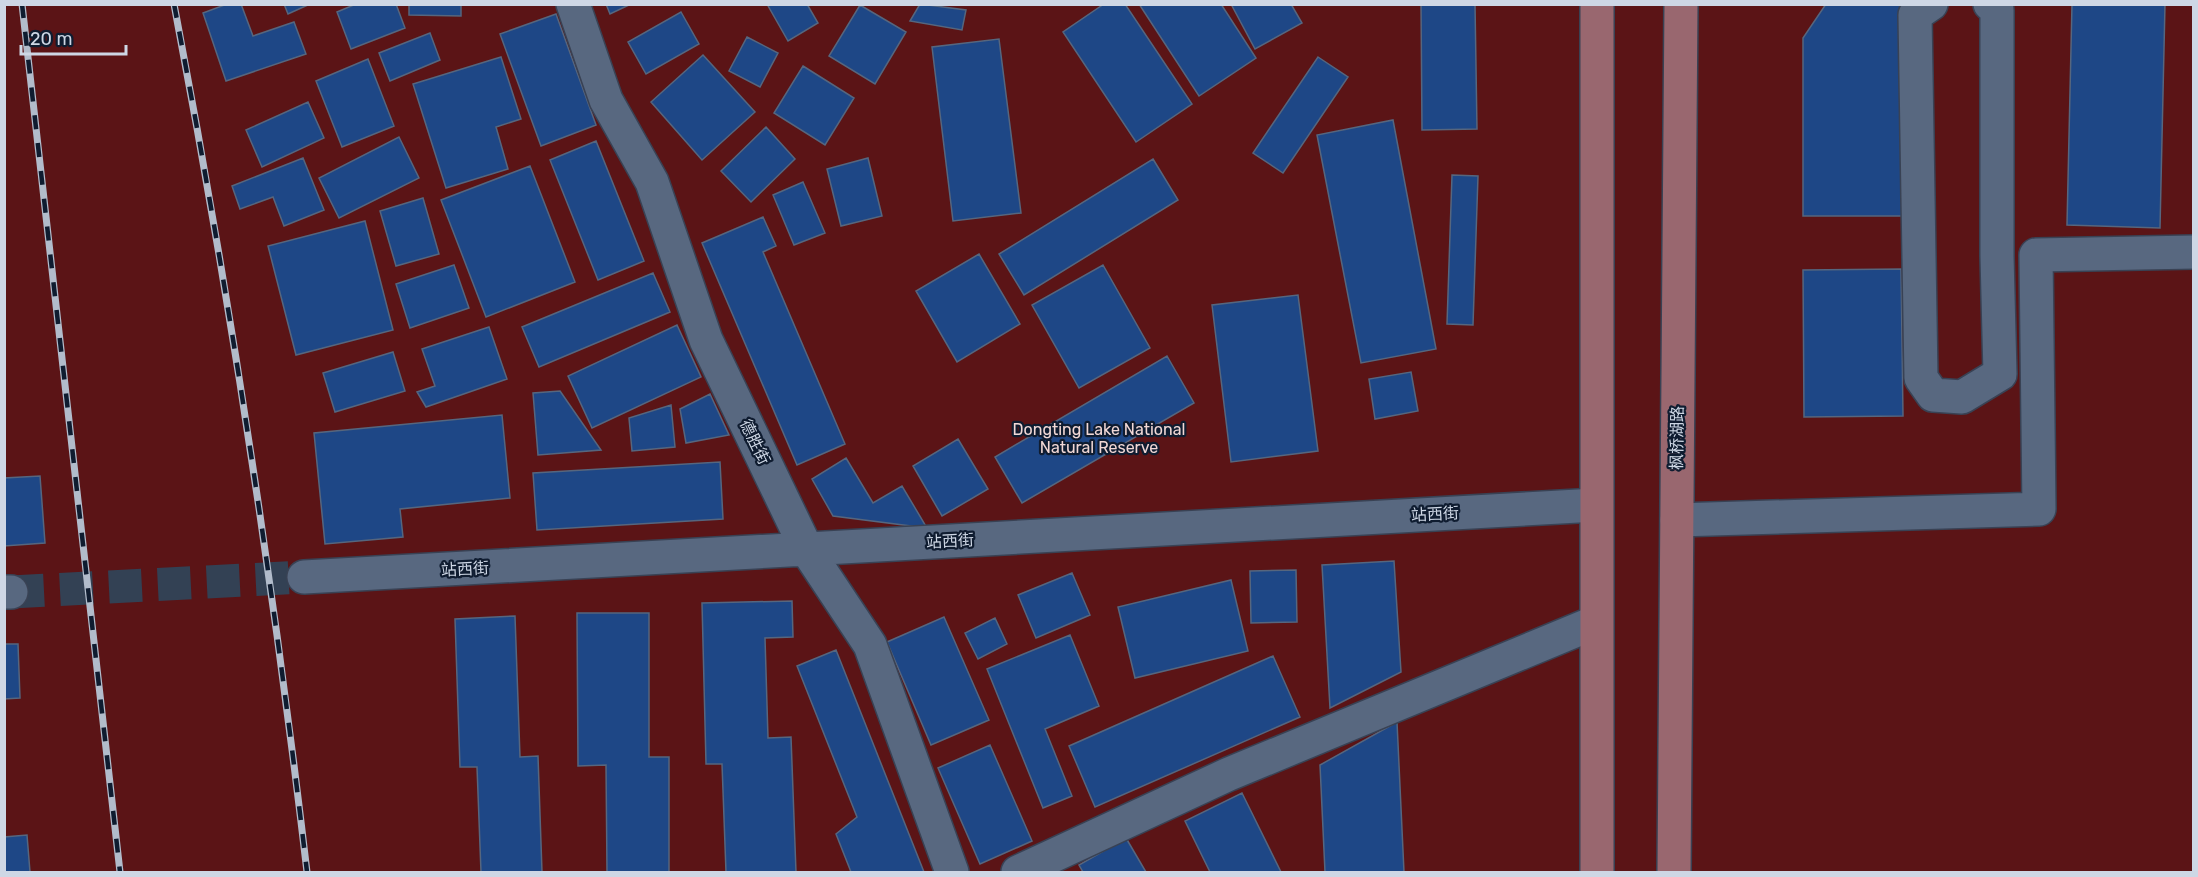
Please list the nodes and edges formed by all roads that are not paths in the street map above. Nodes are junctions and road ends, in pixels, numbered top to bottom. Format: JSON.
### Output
{"nodes":[{"id":1,"x":573,"y":4,"type":"edge"},
{"id":2,"x":1597,"y":4,"type":"edge"},
{"id":3,"x":1681,"y":4,"type":"edge"},
{"id":4,"x":1931,"y":4,"type":"edge"},
{"id":5,"x":1990,"y":4,"type":"edge"},
{"id":6,"x":2193,"y":252,"type":"edge"},
{"id":7,"x":2036,"y":255,"type":"junction"},
{"id":8,"x":1997,"y":256,"type":"junction"},
{"id":9,"x":1596,"y":505,"type":"junction"},
{"id":10,"x":1677,"y":520,"type":"junction"},
{"id":11,"x":807,"y":550,"type":"junction"},
{"id":12,"x":304,"y":577,"type":"tunnel mouth"},
{"id":13,"x":1596,"y":622,"type":"junction"},
{"id":14,"x":952,"y":873,"type":"edge"},
{"id":15,"x":1018,"y":873,"type":"edge"},
{"id":16,"x":1597,"y":873,"type":"edge"},
{"id":17,"x":1674,"y":873,"type":"edge"}],
"edges":[{"from":1,"to":11,"type":"street","name":"德胜街"},
{"from":2,"to":9,"type":"main road"},
{"from":3,"to":10,"type":"main road","name":"枫桥湖路"},
{"from":4,"to":8,"type":"street"},
{"from":5,"to":8,"type":"street"},
{"from":6,"to":7,"type":"street"},
{"from":7,"to":8,"type":"street"},
{"from":7,"to":10,"type":"street"},
{"from":9,"to":11,"type":"street","name":"站西街"},
{"from":9,"to":13,"type":"main road"},
{"from":10,"to":17,"type":"main road","name":"枫桥湖路"},
{"from":11,"to":12,"type":"street","name":"站西街"},
{"from":11,"to":14,"type":"street","name":"德胜街"},
{"from":13,"to":15,"type":"street"},
{"from":13,"to":16,"type":"main road"}]}
